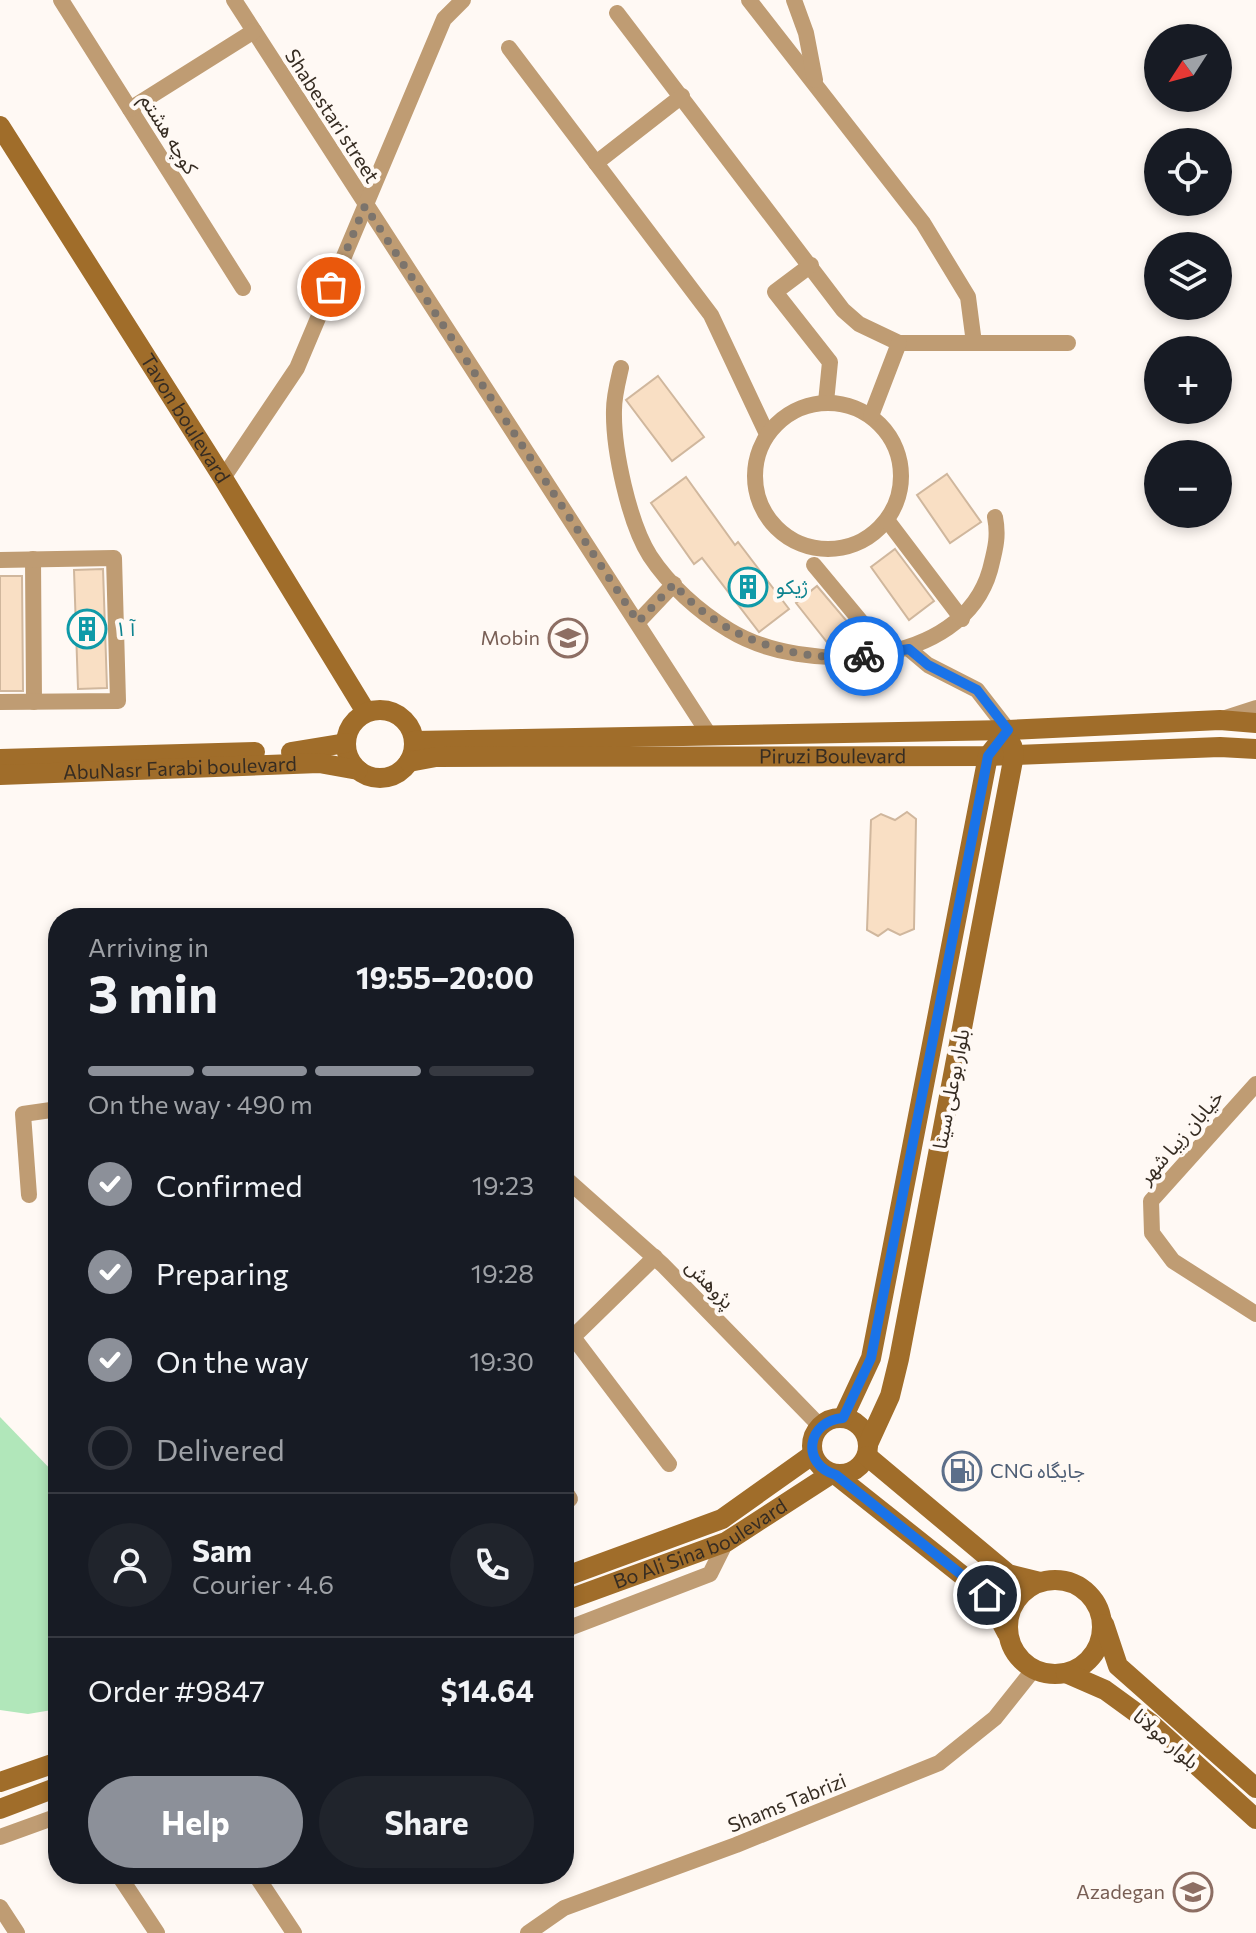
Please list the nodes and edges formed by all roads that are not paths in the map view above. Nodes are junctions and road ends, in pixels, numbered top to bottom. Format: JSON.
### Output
{"nodes":[{"id":1,"x":61,"y":0,"type":"edge"},
{"id":2,"x":234,"y":0,"type":"edge"},
{"id":3,"x":463,"y":0,"type":"edge"},
{"id":4,"x":749,"y":0,"type":"edge"},
{"id":5,"x":794,"y":0,"type":"edge"},
{"id":6,"x":617,"y":13,"type":"dead end"},
{"id":7,"x":254,"y":31,"type":"junction"},
{"id":8,"x":509,"y":48,"type":"dead end"},
{"id":9,"x":816,"y":86,"type":"junction"},
{"id":10,"x":682,"y":96,"type":"junction"},
{"id":11,"x":130,"y":109,"type":"junction"},
{"id":12,"x":0,"y":126,"type":"edge"},
{"id":13,"x":596,"y":163,"type":"junction"},
{"id":14,"x":365,"y":206,"type":"junction"},
{"id":15,"x":811,"y":265,"type":"junction"},
{"id":16,"x":243,"y":288,"type":"dead end"},
{"id":17,"x":899,"y":343,"type":"junction"},
{"id":18,"x":974,"y":343,"type":"junction"},
{"id":19,"x":1068,"y":343,"type":"dead end"},
{"id":20,"x":621,"y":368,"type":"dead end"},
{"id":21,"x":826,"y":402,"type":"junction"},
{"id":22,"x":871,"y":416,"type":"junction"},
{"id":23,"x":767,"y":434,"type":"junction"},
{"id":24,"x":223,"y":478,"type":"junction"},
{"id":25,"x":995,"y":517,"type":"dead end"},
{"id":26,"x":887,"y":520,"type":"junction"},
{"id":27,"x":33,"y":559,"type":"junction"},
{"id":28,"x":0,"y":560,"type":"edge"},
{"id":29,"x":814,"y":565,"type":"dead end"},
{"id":30,"x":674,"y":584,"type":"junction"},
{"id":31,"x":962,"y":619,"type":"junction"},
{"id":32,"x":638,"y":622,"type":"junction"},
{"id":33,"x":909,"y":649,"type":"junction"},
{"id":34,"x":888,"y":654,"type":"junction"},
{"id":35,"x":0,"y":702,"type":"edge"},
{"id":36,"x":34,"y":702,"type":"junction"},
{"id":37,"x":1256,"y":708,"type":"edge"},
{"id":38,"x":366,"y":712,"type":"junction"},
{"id":39,"x":1220,"y":720,"type":"junction"},
{"id":40,"x":1256,"y":723,"type":"edge"},
{"id":41,"x":1008,"y":730,"type":"junction"},
{"id":42,"x":710,"y":736,"type":"junction"},
{"id":43,"x":414,"y":741,"type":"junction"},
{"id":44,"x":346,"y":743,"type":"junction"},
{"id":45,"x":1256,"y":749,"type":"edge"},
{"id":46,"x":1014,"y":755,"type":"junction"},
{"id":47,"x":988,"y":756,"type":"junction"},
{"id":48,"x":0,"y":759,"type":"edge"},
{"id":49,"x":172,"y":761,"type":"junction"},
{"id":50,"x":409,"y":762,"type":"junction"},
{"id":51,"x":358,"y":770,"type":"junction"},
{"id":52,"x":0,"y":775,"type":"edge"},
{"id":53,"x":1256,"y":1084,"type":"edge"},
{"id":54,"x":48,"y":1110,"type":"edge"},
{"id":55,"x":574,"y":1186,"type":"edge"},
{"id":56,"x":29,"y":1195,"type":"dead end"},
{"id":57,"x":655,"y":1257,"type":"junction"},
{"id":58,"x":1256,"y":1314,"type":"edge"},
{"id":59,"x":574,"y":1335,"type":"edge"},
{"id":60,"x":574,"y":1346,"type":"edge"},
{"id":61,"x":843,"y":1418,"type":"junction"},
{"id":62,"x":820,"y":1426,"type":"junction"},
{"id":63,"x":868,"y":1450,"type":"junction"},
{"id":64,"x":812,"y":1455,"type":"junction"},
{"id":65,"x":669,"y":1464,"type":"dead end"},
{"id":66,"x":834,"y":1474,"type":"junction"},
{"id":67,"x":726,"y":1542,"type":"junction"},
{"id":68,"x":574,"y":1573,"type":"edge"},
{"id":69,"x":1040,"y":1582,"type":"junction"},
{"id":70,"x":574,"y":1597,"type":"edge"},
{"id":71,"x":1102,"y":1620,"type":"junction"},
{"id":72,"x":574,"y":1626,"type":"edge"},
{"id":73,"x":1008,"y":1636,"type":"junction"},
{"id":74,"x":1034,"y":1669,"type":"junction"},
{"id":75,"x":1066,"y":1673,"type":"junction"},
{"id":76,"x":48,"y":1765,"type":"edge"},
{"id":77,"x":0,"y":1782,"type":"edge"},
{"id":78,"x":1256,"y":1788,"type":"edge"},
{"id":79,"x":48,"y":1791,"type":"edge"},
{"id":80,"x":0,"y":1809,"type":"edge"},
{"id":81,"x":1256,"y":1819,"type":"edge"},
{"id":82,"x":48,"y":1820,"type":"edge"},
{"id":83,"x":0,"y":1837,"type":"edge"},
{"id":84,"x":125,"y":1884,"type":"edge"},
{"id":85,"x":262,"y":1884,"type":"edge"},
{"id":86,"x":0,"y":1907,"type":"edge"},
{"id":87,"x":17,"y":1933,"type":"edge"},
{"id":88,"x":157,"y":1933,"type":"edge"},
{"id":89,"x":294,"y":1933,"type":"edge"},
{"id":90,"x":528,"y":1933,"type":"edge"}],
"edges":[{"from":1,"to":11,"type":"street","name":"کوچه هشتم"},
{"from":2,"to":7,"type":"street","name":"Shabestari street"},
{"from":3,"to":14,"type":"street"},
{"from":4,"to":9,"type":"street"},
{"from":5,"to":9,"type":"street"},
{"from":6,"to":10,"type":"street"},
{"from":7,"to":11,"type":"street"},
{"from":7,"to":14,"type":"street","name":"Shabestari street"},
{"from":8,"to":13,"type":"street"},
{"from":9,"to":18,"type":"street"},
{"from":10,"to":13,"type":"street"},
{"from":10,"to":15,"type":"street"},
{"from":11,"to":16,"type":"street","name":"کوچه هشتم"},
{"from":12,"to":24,"type":"street","name":"Tavon boulevard"},
{"from":13,"to":23,"type":"street"},
{"from":14,"to":24,"type":"street"},
{"from":14,"to":32,"type":"street","name":"Shabestari street"},
{"from":15,"to":17,"type":"street"},
{"from":15,"to":21,"type":"street"},
{"from":17,"to":18,"type":"street"},
{"from":17,"to":22,"type":"street"},
{"from":18,"to":19,"type":"street"},
{"from":20,"to":30,"type":"street"},
{"from":21,"to":22,"type":"street"},
{"from":21,"to":23,"type":"street"},
{"from":22,"to":26,"type":"street"},
{"from":23,"to":26,"type":"street"},
{"from":24,"to":38,"type":"street","name":"Tavon boulevard"},
{"from":25,"to":31,"type":"street"},
{"from":26,"to":31,"type":"street"},
{"from":27,"to":28,"type":"street"},
{"from":27,"to":36,"type":"street"},
{"from":27,"to":36,"type":"street"},
{"from":29,"to":34,"type":"street"},
{"from":30,"to":32,"type":"street"},
{"from":30,"to":34,"type":"street"},
{"from":31,"to":33,"type":"street"},
{"from":32,"to":42,"type":"street","name":"Shabestari street"},
{"from":33,"to":34,"type":"street"},
{"from":33,"to":41,"type":"street"},
{"from":35,"to":36,"type":"street"},
{"from":37,"to":39,"type":"street"},
{"from":38,"to":43,"type":"street"},
{"from":38,"to":44,"type":"street"},
{"from":39,"to":40,"type":"street","name":"Piruzi Boulevard"},
{"from":39,"to":41,"type":"street","name":"Piruzi Boulevard"},
{"from":41,"to":42,"type":"street","name":"Piruzi Boulevard"},
{"from":41,"to":46,"type":"street","name":"بلوار بوعلی سینا"},
{"from":41,"to":47,"type":"street"},
{"from":42,"to":43,"type":"street","name":"Piruzi Boulevard"},
{"from":43,"to":50,"type":"street"},
{"from":44,"to":49,"type":"street","name":"AbuNasr Farabi boulevard"},
{"from":44,"to":51,"type":"street"},
{"from":45,"to":46,"type":"street","name":"Piruzi Boulevard"},
{"from":46,"to":47,"type":"street","name":"Piruzi Boulevard"},
{"from":46,"to":63,"type":"street","name":"بلوار بوعلی سینا"},
{"from":47,"to":50,"type":"street","name":"Piruzi Boulevard"},
{"from":47,"to":61,"type":"street"},
{"from":48,"to":49,"type":"street","name":"AbuNasr Farabi boulevard"},
{"from":49,"to":51,"type":"street","name":"AbuNasr Farabi boulevard"},
{"from":49,"to":52,"type":"street","name":"AbuNasr Farabi boulevard"},
{"from":50,"to":51,"type":"street"},
{"from":53,"to":58,"type":"street","name":"خیابان زیبا شهر"},
{"from":54,"to":56,"type":"street"},
{"from":55,"to":57,"type":"street","name":"پژوهش"},
{"from":57,"to":59,"type":"street"},
{"from":57,"to":62,"type":"street","name":"پژوهش"},
{"from":60,"to":65,"type":"street"},
{"from":61,"to":62,"type":"street"},
{"from":61,"to":63,"type":"street"},
{"from":62,"to":64,"type":"street"},
{"from":63,"to":66,"type":"street"},
{"from":63,"to":69,"type":"street"},
{"from":64,"to":66,"type":"street"},
{"from":64,"to":68,"type":"street","name":"Bo Ali Sina boulevard"},
{"from":66,"to":67,"type":"street","name":"Bo Ali Sina boulevard"},
{"from":66,"to":73,"type":"street"},
{"from":67,"to":70,"type":"street","name":"Bo Ali Sina boulevard"},
{"from":67,"to":72,"type":"street"},
{"from":69,"to":71,"type":"street"},
{"from":69,"to":73,"type":"street"},
{"from":71,"to":75,"type":"street"},
{"from":71,"to":78,"type":"street","name":"بلوار مولانا"},
{"from":73,"to":74,"type":"street"},
{"from":74,"to":75,"type":"street"},
{"from":74,"to":90,"type":"street","name":"Shams Tabrizi"},
{"from":75,"to":81,"type":"street","name":"بلوار مولانا"},
{"from":76,"to":77,"type":"street"},
{"from":79,"to":80,"type":"street"},
{"from":82,"to":83,"type":"street"},
{"from":84,"to":88,"type":"street"},
{"from":85,"to":89,"type":"street"},
{"from":86,"to":87,"type":"street"}]}
